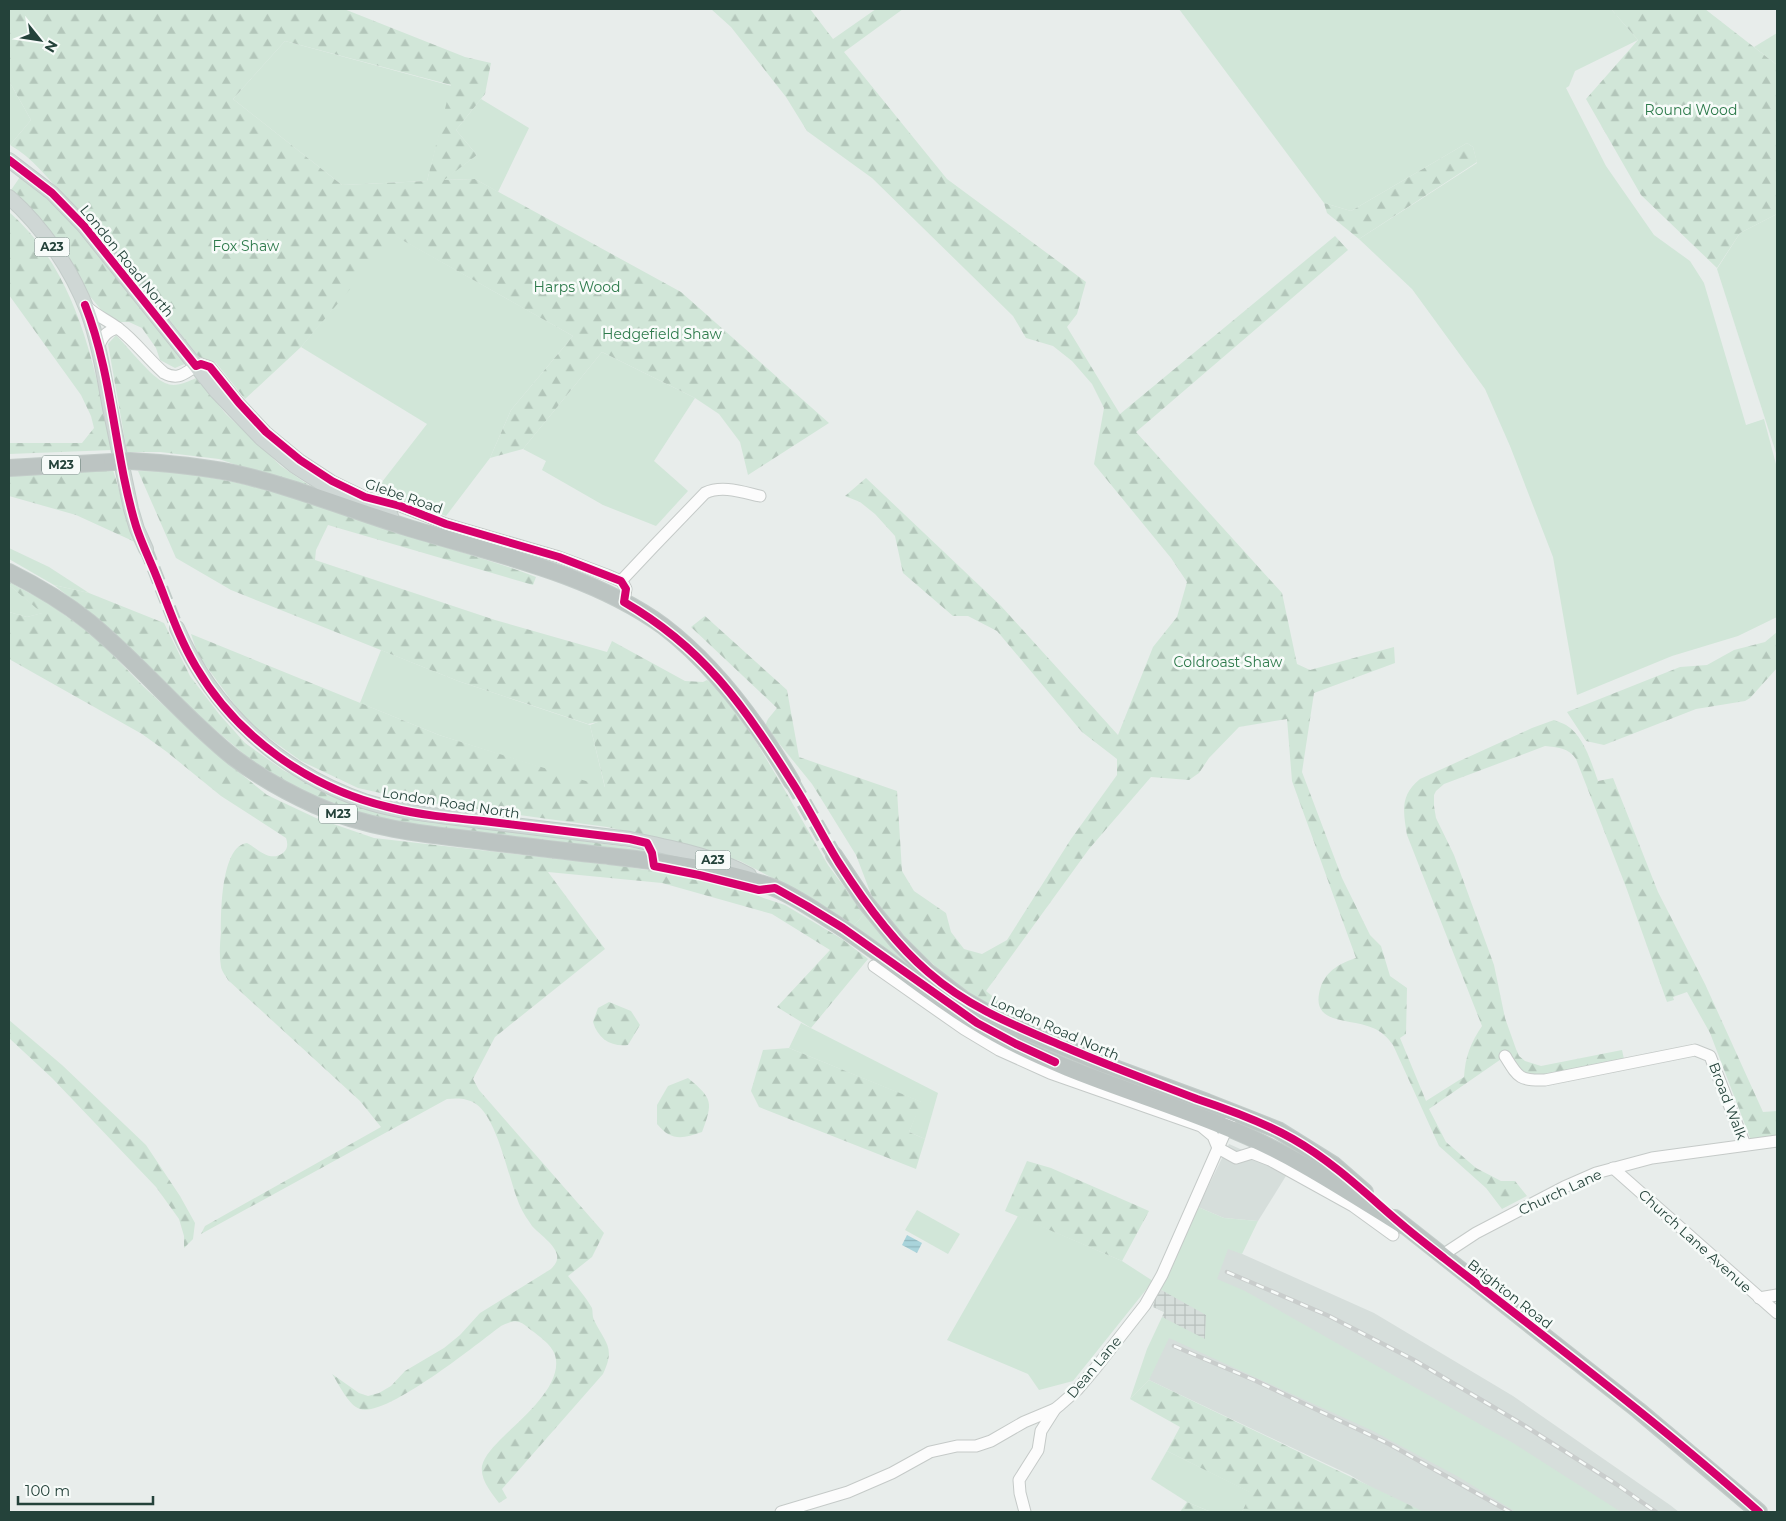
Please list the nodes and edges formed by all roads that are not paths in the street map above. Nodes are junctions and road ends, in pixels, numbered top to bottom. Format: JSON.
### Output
{"nodes":[{"id":1,"x":9,"y":160,"type":"edge"},
{"id":2,"x":9,"y":197,"type":"edge"},
{"id":3,"x":85,"y":305,"type":"junction"},
{"id":4,"x":118,"y":328,"type":"junction"},
{"id":5,"x":98,"y":348,"type":"junction"},
{"id":6,"x":196,"y":366,"type":"junction"},
{"id":7,"x":9,"y":468,"type":"edge"},
{"id":8,"x":760,"y":496,"type":"dead end"},
{"id":9,"x":407,"y":527,"type":"junction"},
{"id":10,"x":146,"y":548,"type":"tunnel mouth"},
{"id":11,"x":9,"y":572,"type":"edge"},
{"id":12,"x":621,"y":581,"type":"junction"},
{"id":13,"x":624,"y":602,"type":"junction"},
{"id":14,"x":177,"y":628,"type":"tunnel mouth"},
{"id":15,"x":792,"y":782,"type":"tunnel mouth"},
{"id":16,"x":834,"y":855,"type":"tunnel mouth"},
{"id":17,"x":775,"y":888,"type":"junction"},
{"id":18,"x":874,"y":966,"type":"dead end"},
{"id":19,"x":1505,"y":1056,"type":"dead end"},
{"id":20,"x":1196,"y":1119,"type":"junction"},
{"id":21,"x":1231,"y":1120,"type":"junction"},
{"id":22,"x":1777,"y":1141,"type":"edge"},
{"id":23,"x":1745,"y":1145,"type":"junction"},
{"id":24,"x":1218,"y":1148,"type":"junction"},
{"id":25,"x":1298,"y":1168,"type":"junction"},
{"id":26,"x":1613,"y":1168,"type":"junction"},
{"id":27,"x":1398,"y":1230,"type":"junction"},
{"id":28,"x":1441,"y":1256,"type":"junction"},
{"id":29,"x":1777,"y":1295,"type":"edge"},
{"id":30,"x":1759,"y":1298,"type":"junction"},
{"id":31,"x":1777,"y":1313,"type":"edge"},
{"id":32,"x":1055,"y":1409,"type":"junction"},
{"id":33,"x":781,"y":1512,"type":"edge"},
{"id":34,"x":1025,"y":1512,"type":"edge"},
{"id":35,"x":1758,"y":1512,"type":"edge"}],
"edges":[{"from":1,"to":6,"type":"main road","name":"London Road North","number":"A23"},
{"from":2,"to":3,"type":"main road","number":"A23"},
{"from":3,"to":4,"type":"street"},
{"from":3,"to":5,"type":"main road","number":"A23"},
{"from":4,"to":5,"type":"street"},
{"from":4,"to":6,"type":"street"},
{"from":5,"to":10,"type":"main road","number":"A23"},
{"from":6,"to":9,"type":"main road","name":"London Road North","number":"A23"},
{"from":6,"to":12,"type":"street","name":"Glebe Road"},
{"from":7,"to":9,"type":"highway","number":"M23","bridge":true},
{"from":8,"to":12,"type":"street"},
{"from":9,"to":13,"type":"highway","name":"London Road North","number":"A23"},
{"from":11,"to":17,"type":"highway","number":"M23"},
{"from":12,"to":13,"type":"street"},
{"from":13,"to":15,"type":"highway","name":"London Road North","number":"A23"},
{"from":14,"to":17,"type":"main road","name":"London Road North","number":"A23"},
{"from":16,"to":21,"type":"highway","name":"London Road North","number":"A23"},
{"from":17,"to":20,"type":"highway","name":"London Road North","number":"A23"},
{"from":18,"to":20,"type":"street","name":"London Road North"},
{"from":19,"to":23,"type":"street","name":"Broad Walk"},
{"from":20,"to":21,"type":"highway","name":"London Road North","number":"A23"},
{"from":20,"to":24,"type":"street"},
{"from":21,"to":24,"type":"street","name":"Dean Lane"},
{"from":21,"to":25,"type":"highway","name":"Brighton Road","number":"A23"},
{"from":21,"to":27,"type":"highway","name":"Brighton Road","number":"A23"},
{"from":22,"to":23,"type":"street","name":"Church Lane"},
{"from":23,"to":26,"type":"street","name":"Church Lane"},
{"from":24,"to":25,"type":"street","name":"Brighton Road"},
{"from":24,"to":32,"type":"street","name":"Dean Lane"},
{"from":25,"to":27,"type":"highway","name":"Brighton Road","number":"A23"},
{"from":26,"to":28,"type":"street","name":"Church Lane"},
{"from":26,"to":30,"type":"street","name":"Church Lane Avenue"},
{"from":27,"to":28,"type":"highway","name":"Brighton Road","number":"A23"},
{"from":28,"to":35,"type":"highway","name":"Brighton Road","number":"A23"},
{"from":29,"to":30,"type":"street"},
{"from":30,"to":31,"type":"street","name":"Church Lane Avenue"},
{"from":32,"to":33,"type":"street","name":"Dean Lane"},
{"from":32,"to":34,"type":"street"}]}
